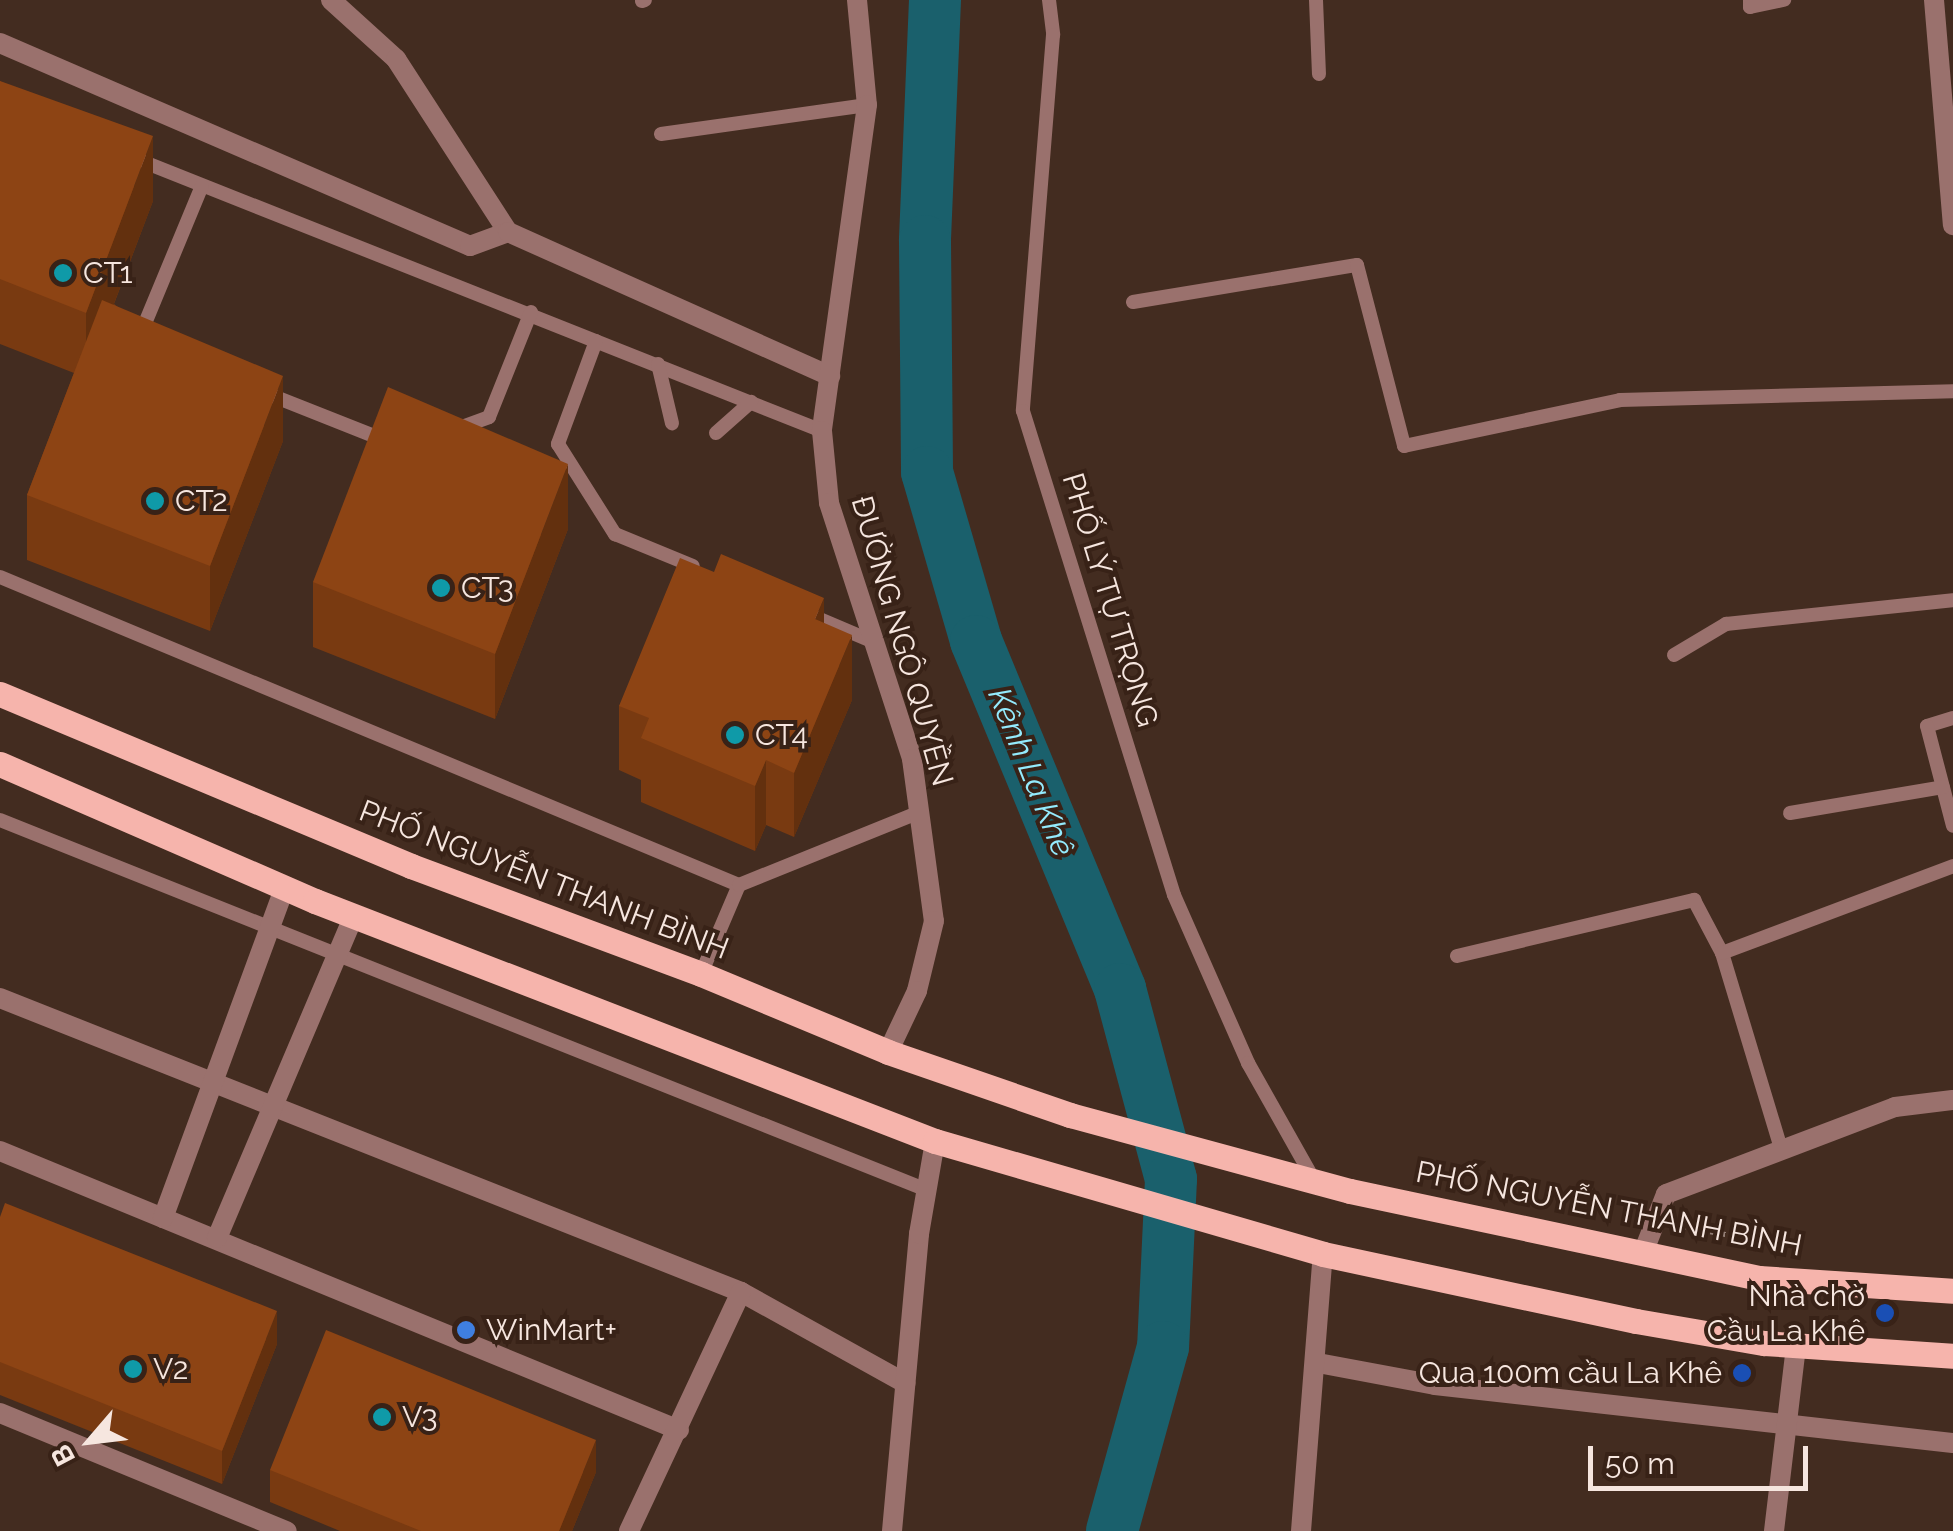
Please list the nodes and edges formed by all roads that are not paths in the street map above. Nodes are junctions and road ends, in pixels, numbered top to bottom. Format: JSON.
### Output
{"nodes":[{"id":1,"x":331,"y":0,"type":"edge"},
{"id":2,"x":857,"y":0,"type":"edge"},
{"id":3,"x":1049,"y":0,"type":"edge"},
{"id":4,"x":1316,"y":0,"type":"edge"},
{"id":5,"x":1784,"y":0,"type":"edge"},
{"id":6,"x":1934,"y":0,"type":"edge"},
{"id":7,"x":1750,"y":3,"type":"edge"},
{"id":8,"x":0,"y":43,"type":"edge"},
{"id":9,"x":1319,"y":74,"type":"dead end"},
{"id":10,"x":866,"y":105,"type":"junction"},
{"id":11,"x":661,"y":134,"type":"dead end"},
{"id":12,"x":129,"y":156,"type":"edge"},
{"id":13,"x":202,"y":186,"type":"junction"},
{"id":14,"x":1953,"y":225,"type":"edge"},
{"id":15,"x":508,"y":232,"type":"junction"},
{"id":16,"x":1133,"y":302,"type":"dead end"},
{"id":17,"x":531,"y":312,"type":"junction"},
{"id":18,"x":596,"y":341,"type":"junction"},
{"id":19,"x":154,"y":350,"type":"edge"},
{"id":20,"x":658,"y":364,"type":"junction"},
{"id":21,"x":830,"y":376,"type":"junction"},
{"id":22,"x":244,"y":385,"type":"edge"},
{"id":23,"x":1953,"y":391,"type":"edge"},
{"id":24,"x":751,"y":402,"type":"junction"},
{"id":25,"x":672,"y":423,"type":"dead end"},
{"id":26,"x":822,"y":431,"type":"junction"},
{"id":27,"x":716,"y":433,"type":"dead end"},
{"id":28,"x":440,"y":436,"type":"edge"},
{"id":29,"x":406,"y":448,"type":"edge"},
{"id":30,"x":708,"y":572,"type":"edge"},
{"id":31,"x":0,"y":577,"type":"edge"},
{"id":32,"x":1953,"y":600,"type":"edge"},
{"id":33,"x":800,"y":611,"type":"edge"},
{"id":34,"x":874,"y":642,"type":"junction"},
{"id":35,"x":1674,"y":656,"type":"dead end"},
{"id":36,"x":0,"y":694,"type":"edge"},
{"id":37,"x":1953,"y":718,"type":"edge"},
{"id":38,"x":0,"y":764,"type":"edge"},
{"id":39,"x":1943,"y":787,"type":"junction"},
{"id":40,"x":920,"y":812,"type":"junction"},
{"id":41,"x":1790,"y":813,"type":"dead end"},
{"id":42,"x":0,"y":820,"type":"edge"},
{"id":43,"x":1953,"y":826,"type":"edge"},
{"id":44,"x":1953,"y":866,"type":"edge"},
{"id":45,"x":739,"y":885,"type":"junction"},
{"id":46,"x":284,"y":887,"type":"junction"},
{"id":47,"x":354,"y":916,"type":"junction"},
{"id":48,"x":270,"y":928,"type":"junction"},
{"id":49,"x":1722,"y":953,"type":"junction"},
{"id":50,"x":338,"y":954,"type":"junction"},
{"id":51,"x":1457,"y":956,"type":"dead end"},
{"id":52,"x":701,"y":974,"type":"junction"},
{"id":53,"x":0,"y":998,"type":"edge"},
{"id":54,"x":888,"y":1052,"type":"junction"},
{"id":55,"x":215,"y":1085,"type":"junction"},
{"id":56,"x":1953,"y":1100,"type":"edge"},
{"id":57,"x":271,"y":1111,"type":"junction"},
{"id":58,"x":935,"y":1141,"type":"junction"},
{"id":59,"x":1781,"y":1149,"type":"junction"},
{"id":60,"x":0,"y":1150,"type":"edge"},
{"id":61,"x":1314,"y":1180,"type":"junction"},
{"id":62,"x":927,"y":1190,"type":"junction"},
{"id":63,"x":163,"y":1218,"type":"junction"},
{"id":64,"x":217,"y":1238,"type":"junction"},
{"id":65,"x":1642,"y":1253,"type":"junction"},
{"id":66,"x":1324,"y":1254,"type":"junction"},
{"id":67,"x":1953,"y":1291,"type":"edge"},
{"id":68,"x":741,"y":1292,"type":"junction"},
{"id":69,"x":1796,"y":1346,"type":"junction"},
{"id":70,"x":1953,"y":1356,"type":"edge"},
{"id":71,"x":1318,"y":1363,"type":"junction"},
{"id":72,"x":905,"y":1383,"type":"junction"},
{"id":73,"x":0,"y":1413,"type":"edge"},
{"id":74,"x":1783,"y":1429,"type":"junction"},
{"id":75,"x":678,"y":1430,"type":"junction"},
{"id":76,"x":1953,"y":1443,"type":"edge"},
{"id":77,"x":286,"y":1531,"type":"edge"},
{"id":78,"x":629,"y":1531,"type":"edge"},
{"id":79,"x":892,"y":1531,"type":"edge"},
{"id":80,"x":1301,"y":1531,"type":"edge"},
{"id":81,"x":1774,"y":1531,"type":"edge"}],
"edges":[{"from":1,"to":15,"type":"street"},
{"from":2,"to":10,"type":"street","name":"ĐƯỜNG NGÔ QUYỀN"},
{"from":3,"to":61,"type":"lane","name":"PHỐ LÝ TỰ TRỌNG"},
{"from":4,"to":9,"type":"lane"},
{"from":5,"to":7,"type":"lane"},
{"from":6,"to":14,"type":"street"},
{"from":8,"to":15,"type":"street"},
{"from":10,"to":11,"type":"lane"},
{"from":10,"to":21,"type":"street","name":"ĐƯỜNG NGÔ QUYỀN"},
{"from":12,"to":13,"type":"lane"},
{"from":13,"to":17,"type":"lane"},
{"from":13,"to":19,"type":"lane"},
{"from":15,"to":21,"type":"street"},
{"from":16,"to":23,"type":"lane"},
{"from":17,"to":18,"type":"lane"},
{"from":17,"to":28,"type":"lane"},
{"from":18,"to":20,"type":"lane"},
{"from":18,"to":30,"type":"lane"},
{"from":20,"to":24,"type":"lane"},
{"from":20,"to":25,"type":"lane"},
{"from":21,"to":26,"type":"street","name":"ĐƯỜNG NGÔ QUYỀN"},
{"from":22,"to":29,"type":"lane"},
{"from":24,"to":26,"type":"lane"},
{"from":24,"to":27,"type":"lane"},
{"from":26,"to":34,"type":"street","name":"ĐƯỜNG NGÔ QUYỀN"},
{"from":31,"to":45,"type":"lane"},
{"from":32,"to":35,"type":"lane"},
{"from":33,"to":34,"type":"lane"},
{"from":34,"to":40,"type":"street","name":"ĐƯỜNG NGÔ QUYỀN"},
{"from":36,"to":52,"type":"main road","name":"PHỐ NGUYỄN THANH BÌNH"},
{"from":37,"to":39,"type":"lane"},
{"from":38,"to":46,"type":"main road"},
{"from":39,"to":41,"type":"lane"},
{"from":39,"to":43,"type":"lane"},
{"from":40,"to":45,"type":"lane"},
{"from":40,"to":54,"type":"street","name":"ĐƯỜNG NGÔ QUYỀN"},
{"from":42,"to":48,"type":"lane"},
{"from":44,"to":49,"type":"lane"},
{"from":45,"to":52,"type":"lane"},
{"from":46,"to":47,"type":"main road"},
{"from":46,"to":48,"type":"street"},
{"from":47,"to":50,"type":"street"},
{"from":47,"to":58,"type":"main road"},
{"from":48,"to":50,"type":"lane"},
{"from":48,"to":55,"type":"street"},
{"from":49,"to":51,"type":"lane"},
{"from":49,"to":59,"type":"lane"},
{"from":50,"to":57,"type":"street"},
{"from":50,"to":62,"type":"lane"},
{"from":52,"to":54,"type":"main road","name":"PHỐ NGUYỄN THANH BÌNH"},
{"from":53,"to":55,"type":"street"},
{"from":54,"to":61,"type":"main road","name":"PHỐ NGUYỄN THANH BÌNH"},
{"from":55,"to":57,"type":"street"},
{"from":55,"to":63,"type":"street"},
{"from":56,"to":59,"type":"street"},
{"from":57,"to":64,"type":"street"},
{"from":57,"to":68,"type":"street"},
{"from":58,"to":62,"type":"street"},
{"from":58,"to":66,"type":"main road"},
{"from":59,"to":65,"type":"street"},
{"from":60,"to":63,"type":"street"},
{"from":61,"to":65,"type":"main road","name":"PHỐ NGUYỄN THANH BÌNH"},
{"from":62,"to":72,"type":"street"},
{"from":63,"to":64,"type":"street"},
{"from":64,"to":75,"type":"street"},
{"from":65,"to":67,"type":"main road","name":"PHỐ NGUYỄN THANH BÌNH"},
{"from":66,"to":69,"type":"main road"},
{"from":66,"to":71,"type":"street"},
{"from":68,"to":72,"type":"street"},
{"from":68,"to":75,"type":"street"},
{"from":69,"to":70,"type":"main road"},
{"from":69,"to":74,"type":"street"},
{"from":71,"to":74,"type":"street"},
{"from":71,"to":80,"type":"street"},
{"from":72,"to":79,"type":"street"},
{"from":73,"to":77,"type":"street"},
{"from":74,"to":76,"type":"street"},
{"from":74,"to":81,"type":"street"},
{"from":75,"to":78,"type":"street"}]}
